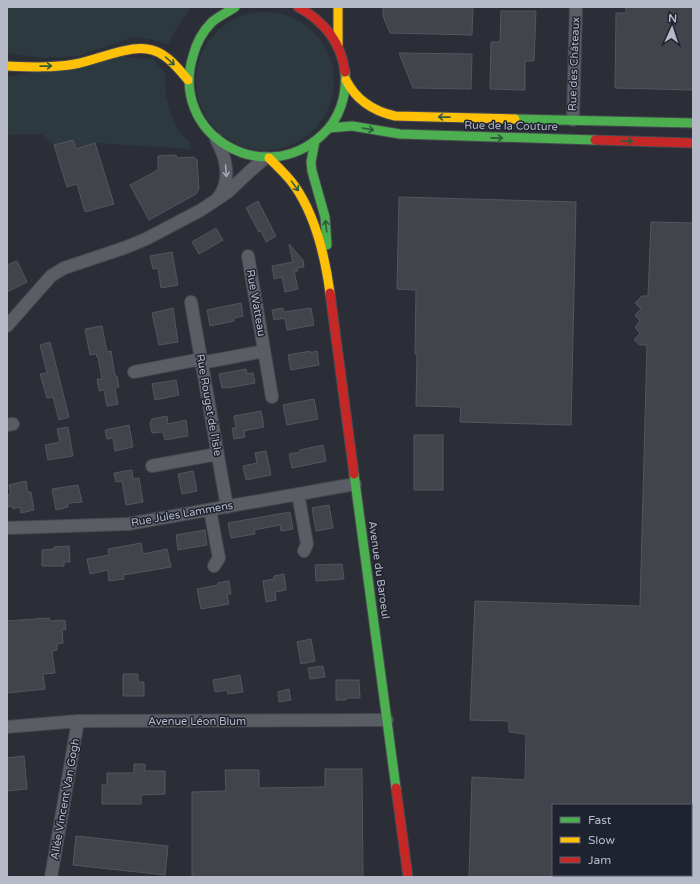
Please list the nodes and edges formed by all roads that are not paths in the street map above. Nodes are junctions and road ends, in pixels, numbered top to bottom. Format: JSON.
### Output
{"nodes":[{"id":1,"x":235,"y":7,"type":"edge"},
{"id":2,"x":298,"y":7,"type":"edge"},
{"id":3,"x":338,"y":7,"type":"edge"},
{"id":4,"x":576,"y":7,"type":"edge"},
{"id":5,"x":223,"y":11,"type":"edge"},
{"id":6,"x":338,"y":45,"type":"junction"},
{"id":7,"x":7,"y":66,"type":"edge"},
{"id":8,"x":188,"y":80,"type":"junction"},
{"id":9,"x":346,"y":80,"type":"junction"},
{"id":10,"x":573,"y":120,"type":"junction"},
{"id":11,"x":693,"y":123,"type":"edge"},
{"id":12,"x":329,"y":128,"type":"junction"},
{"id":13,"x":216,"y":139,"type":"junction"},
{"id":14,"x":315,"y":141,"type":"junction"},
{"id":15,"x":693,"y":143,"type":"edge"},
{"id":16,"x":267,"y":158,"type":"junction"},
{"id":17,"x":215,"y":202,"type":"junction"},
{"id":18,"x":248,"y":256,"type":"dead end"},
{"id":19,"x":326,"y":265,"type":"junction"},
{"id":20,"x":191,"y":302,"type":"dead end"},
{"id":21,"x":7,"y":326,"type":"edge"},
{"id":22,"x":264,"y":351,"type":"junction"},
{"id":23,"x":201,"y":361,"type":"junction"},
{"id":24,"x":134,"y":372,"type":"dead end"},
{"id":25,"x":272,"y":397,"type":"dead end"},
{"id":26,"x":217,"y":454,"type":"junction"},
{"id":27,"x":152,"y":466,"type":"dead end"},
{"id":28,"x":355,"y":484,"type":"junction"},
{"id":29,"x":298,"y":494,"type":"junction"},
{"id":30,"x":227,"y":507,"type":"junction"},
{"id":31,"x":210,"y":510,"type":"junction"},
{"id":32,"x":7,"y":528,"type":"edge"},
{"id":33,"x":304,"y":551,"type":"dead end"},
{"id":34,"x":214,"y":566,"type":"dead end"},
{"id":35,"x":387,"y":720,"type":"junction"},
{"id":36,"x":78,"y":721,"type":"junction"},
{"id":37,"x":7,"y":726,"type":"edge"},
{"id":38,"x":52,"y":877,"type":"edge"},
{"id":39,"x":408,"y":877,"type":"edge"}],
"edges":[{"from":1,"to":5,"type":"main road"},
{"from":2,"to":6,"type":"main road"},
{"from":3,"to":6,"type":"main road"},
{"from":4,"to":10,"type":"street","name":"Rue des Châteaux"},
{"from":5,"to":8,"type":"main road"},
{"from":6,"to":9,"type":"main road"},
{"from":7,"to":8,"type":"main road","one_way":true},
{"from":8,"to":13,"type":"main road"},
{"from":10,"to":9,"type":"main road","name":"Rue de la Couture","one_way":true},
{"from":9,"to":12,"type":"main road"},
{"from":10,"to":11,"type":"main road","name":"Rue de la Couture"},
{"from":12,"to":14,"type":"main road"},
{"from":12,"to":15,"type":"main road","name":"Rue de la Couture","one_way":true},
{"from":13,"to":16,"type":"main road"},
{"from":13,"to":17,"type":"street","one_way":true},
{"from":14,"to":16,"type":"main road"},
{"from":19,"to":14,"type":"main road","name":"Avenue du Baroeul","one_way":true},
{"from":16,"to":17,"type":"street"},
{"from":16,"to":19,"type":"main road","name":"Avenue du Baroeul","one_way":true},
{"from":17,"to":21,"type":"street"},
{"from":18,"to":22,"type":"street","name":"Rue Watteau"},
{"from":19,"to":28,"type":"main road","name":"Avenue du Baroeul"},
{"from":20,"to":23,"type":"street","name":"Rue Rouget de l'Isle"},
{"from":22,"to":23,"type":"street","name":"Rue Watteau"},
{"from":22,"to":25,"type":"street","name":"Rue Watteau"},
{"from":23,"to":24,"type":"street","name":"Rue Watteau"},
{"from":23,"to":26,"type":"street","name":"Rue Rouget de l'Isle"},
{"from":26,"to":27,"type":"street"},
{"from":26,"to":30,"type":"street","name":"Rue Rouget de l'Isle"},
{"from":28,"to":29,"type":"street","name":"Rue Jules Lammens"},
{"from":28,"to":35,"type":"main road","name":"Avenue du Baroeul"},
{"from":29,"to":30,"type":"street","name":"Rue Jules Lammens"},
{"from":29,"to":33,"type":"street"},
{"from":30,"to":31,"type":"street","name":"Rue Jules Lammens"},
{"from":31,"to":32,"type":"street","name":"Rue Jules Lammens"},
{"from":31,"to":34,"type":"street"},
{"from":35,"to":36,"type":"street","name":"Avenue Léon Blum"},
{"from":35,"to":39,"type":"main road","name":"Avenue du Baroeul"},
{"from":36,"to":37,"type":"street","name":"Avenue Léon Blum"},
{"from":36,"to":38,"type":"street","name":"Allée Vincent Van Gogh"}]}
